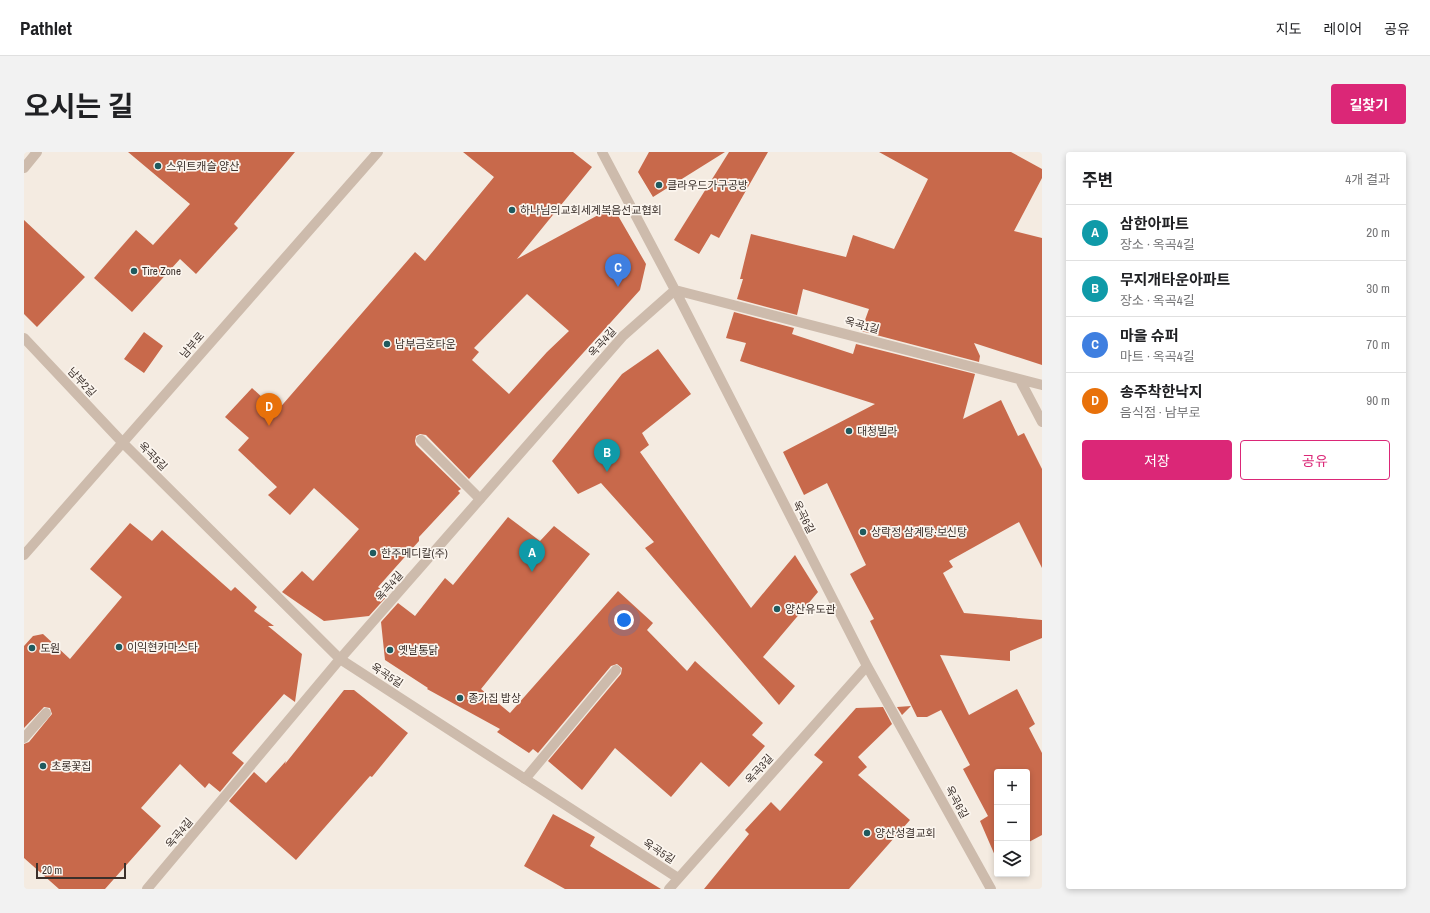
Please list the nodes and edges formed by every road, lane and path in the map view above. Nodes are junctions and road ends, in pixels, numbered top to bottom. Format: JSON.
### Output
{"nodes":[{"id":1,"x":37,"y":152,"type":"edge"},
{"id":2,"x":378,"y":152,"type":"edge"},
{"id":3,"x":602,"y":152,"type":"edge"},
{"id":4,"x":24,"y":168,"type":"edge"},
{"id":5,"x":675,"y":290,"type":"junction"},
{"id":6,"x":24,"y":338,"type":"edge"},
{"id":7,"x":1020,"y":380,"type":"junction"},
{"id":8,"x":1042,"y":385,"type":"edge"},
{"id":9,"x":1042,"y":422,"type":"edge"},
{"id":10,"x":421,"y":440,"type":"dead end"},
{"id":11,"x":122,"y":442,"type":"junction"},
{"id":12,"x":480,"y":499,"type":"junction"},
{"id":13,"x":24,"y":555,"type":"edge"},
{"id":14,"x":340,"y":659,"type":"junction"},
{"id":15,"x":867,"y":666,"type":"junction"},
{"id":16,"x":616,"y":670,"type":"dead end"},
{"id":17,"x":46,"y":713,"type":"dead end"},
{"id":18,"x":24,"y":738,"type":"edge"},
{"id":19,"x":525,"y":779,"type":"junction"},
{"id":20,"x":678,"y":878,"type":"junction"},
{"id":21,"x":147,"y":889,"type":"edge"},
{"id":22,"x":669,"y":889,"type":"edge"},
{"id":23,"x":991,"y":889,"type":"edge"}],
"edges":[{"from":1,"to":4,"type":"street"},
{"from":2,"to":11,"type":"street","name":"남부로"},
{"from":3,"to":5,"type":"street","name":"옥곡6길"},
{"from":5,"to":7,"type":"street","name":"옥곡1길"},
{"from":5,"to":12,"type":"street","name":"옥곡4길"},
{"from":5,"to":15,"type":"street","name":"옥곡6길"},
{"from":6,"to":11,"type":"street","name":"남부2길"},
{"from":7,"to":8,"type":"street","name":"옥곡1길"},
{"from":7,"to":9,"type":"street"},
{"from":10,"to":12,"type":"street"},
{"from":11,"to":13,"type":"street","name":"남부로"},
{"from":11,"to":14,"type":"street","name":"옥곡5길"},
{"from":12,"to":14,"type":"street","name":"옥곡4길"},
{"from":14,"to":19,"type":"street","name":"옥곡5길"},
{"from":14,"to":21,"type":"street","name":"옥곡4길"},
{"from":15,"to":20,"type":"street","name":"옥곡3길"},
{"from":15,"to":23,"type":"street","name":"옥곡6길"},
{"from":16,"to":19,"type":"street"},
{"from":17,"to":18,"type":"street"},
{"from":19,"to":20,"type":"street","name":"옥곡5길"},
{"from":20,"to":22,"type":"street","name":"옥곡3길"}]}
